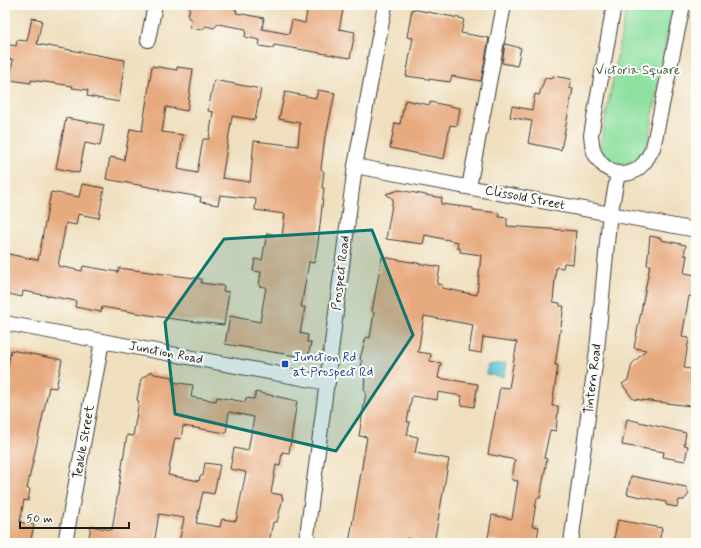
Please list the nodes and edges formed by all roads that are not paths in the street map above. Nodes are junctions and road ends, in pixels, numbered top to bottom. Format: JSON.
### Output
{"nodes":[{"id":1,"x":155,"y":5,"type":"edge"},
{"id":2,"x":385,"y":5,"type":"edge"},
{"id":3,"x":504,"y":5,"type":"edge"},
{"id":4,"x":614,"y":5,"type":"edge"},
{"id":5,"x":683,"y":5,"type":"edge"},
{"id":6,"x":148,"y":40,"type":"dead end"},
{"id":7,"x":355,"y":166,"type":"junction"},
{"id":8,"x":618,"y":173,"type":"junction"},
{"id":9,"x":469,"y":187,"type":"junction"},
{"id":10,"x":610,"y":214,"type":"junction"},
{"id":11,"x":696,"y":230,"type":"edge"},
{"id":12,"x":5,"y":322,"type":"edge"},
{"id":13,"x":102,"y":341,"type":"junction"},
{"id":14,"x":328,"y":383,"type":"junction"},
{"id":15,"x":65,"y":543,"type":"edge"},
{"id":16,"x":306,"y":543,"type":"edge"},
{"id":17,"x":571,"y":543,"type":"edge"}],
"edges":[{"from":1,"to":6,"type":"street"},
{"from":2,"to":7,"type":"street","name":"Prospect Road"},
{"from":3,"to":9,"type":"street"},
{"from":4,"to":8,"type":"street"},
{"from":5,"to":8,"type":"street"},
{"from":7,"to":9,"type":"street","name":"Clissold Street"},
{"from":7,"to":14,"type":"street","name":"Prospect Road"},
{"from":8,"to":10,"type":"street"},
{"from":9,"to":10,"type":"street","name":"Clissold Street"},
{"from":10,"to":11,"type":"street","name":"Clissold Street"},
{"from":10,"to":17,"type":"street","name":"Tintern Road"},
{"from":12,"to":13,"type":"street","name":"Junction Road"},
{"from":13,"to":14,"type":"street","name":"Junction Road"},
{"from":13,"to":15,"type":"street","name":"Teakle Street"},
{"from":14,"to":16,"type":"street","name":"Prospect Road"}]}
